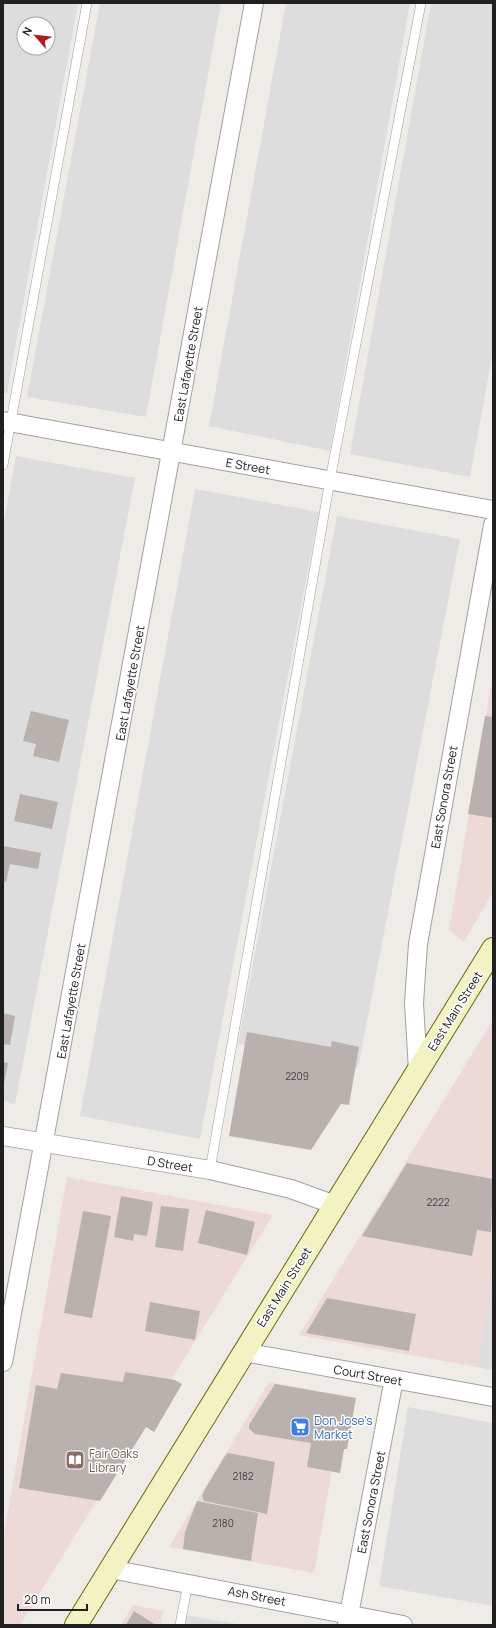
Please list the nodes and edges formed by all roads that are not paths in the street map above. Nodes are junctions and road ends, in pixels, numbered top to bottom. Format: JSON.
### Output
{"nodes":[{"id":1,"x":87,"y":3,"type":"edge"},
{"id":2,"x":254,"y":3,"type":"edge"},
{"id":3,"x":421,"y":3,"type":"edge"},
{"id":4,"x":7,"y":422,"type":"edge"},
{"id":5,"x":172,"y":452,"type":"junction"},
{"id":6,"x":3,"y":466,"type":"edge"},
{"id":7,"x":330,"y":480,"type":"junction"},
{"id":8,"x":493,"y":510,"type":"edge"},
{"id":9,"x":493,"y":526,"type":"edge"},
{"id":10,"x":493,"y":949,"type":"edge"},
{"id":11,"x":418,"y":1071,"type":"junction"},
{"id":12,"x":3,"y":1136,"type":"edge"},
{"id":13,"x":45,"y":1144,"type":"junction"},
{"id":14,"x":210,"y":1170,"type":"junction"},
{"id":15,"x":334,"y":1205,"type":"junction"},
{"id":16,"x":244,"y":1352,"type":"junction"},
{"id":17,"x":3,"y":1362,"type":"edge"},
{"id":18,"x":394,"y":1379,"type":"junction"},
{"id":19,"x":493,"y":1397,"type":"edge"},
{"id":20,"x":110,"y":1569,"type":"junction"},
{"id":21,"x":188,"y":1583,"type":"junction"},
{"id":22,"x":348,"y":1620,"type":"edge"},
{"id":23,"x":76,"y":1625,"type":"edge"},
{"id":24,"x":180,"y":1625,"type":"edge"},
{"id":25,"x":403,"y":1625,"type":"edge"}],
"edges":[{"from":1,"to":4,"type":"lane"},
{"from":2,"to":5,"type":"street","name":"East Lafayette Street"},
{"from":3,"to":7,"type":"lane"},
{"from":4,"to":5,"type":"street","name":"E Street"},
{"from":4,"to":6,"type":"lane"},
{"from":5,"to":7,"type":"street","name":"E Street"},
{"from":5,"to":13,"type":"street","name":"East Lafayette Street"},
{"from":7,"to":8,"type":"street","name":"E Street"},
{"from":7,"to":14,"type":"lane"},
{"from":9,"to":11,"type":"street","name":"East Sonora Street"},
{"from":10,"to":11,"type":"main road","name":"East Main Street"},
{"from":11,"to":15,"type":"main road","name":"East Main Street"},
{"from":12,"to":13,"type":"street","name":"D Street"},
{"from":13,"to":14,"type":"street","name":"D Street"},
{"from":13,"to":17,"type":"street","name":"East Lafayette Street"},
{"from":14,"to":15,"type":"street","name":"D Street"},
{"from":15,"to":16,"type":"main road","name":"East Main Street"},
{"from":16,"to":18,"type":"street","name":"Court Street"},
{"from":16,"to":20,"type":"main road","name":"East Main Street"},
{"from":18,"to":19,"type":"street","name":"Court Street"},
{"from":18,"to":22,"type":"street","name":"East Sonora Street"},
{"from":20,"to":21,"type":"street","name":"Ash Street"},
{"from":20,"to":23,"type":"main road","name":"East Main Street"},
{"from":21,"to":22,"type":"street","name":"Ash Street"},
{"from":21,"to":24,"type":"lane"},
{"from":22,"to":25,"type":"street","name":"Ash Street"}]}
